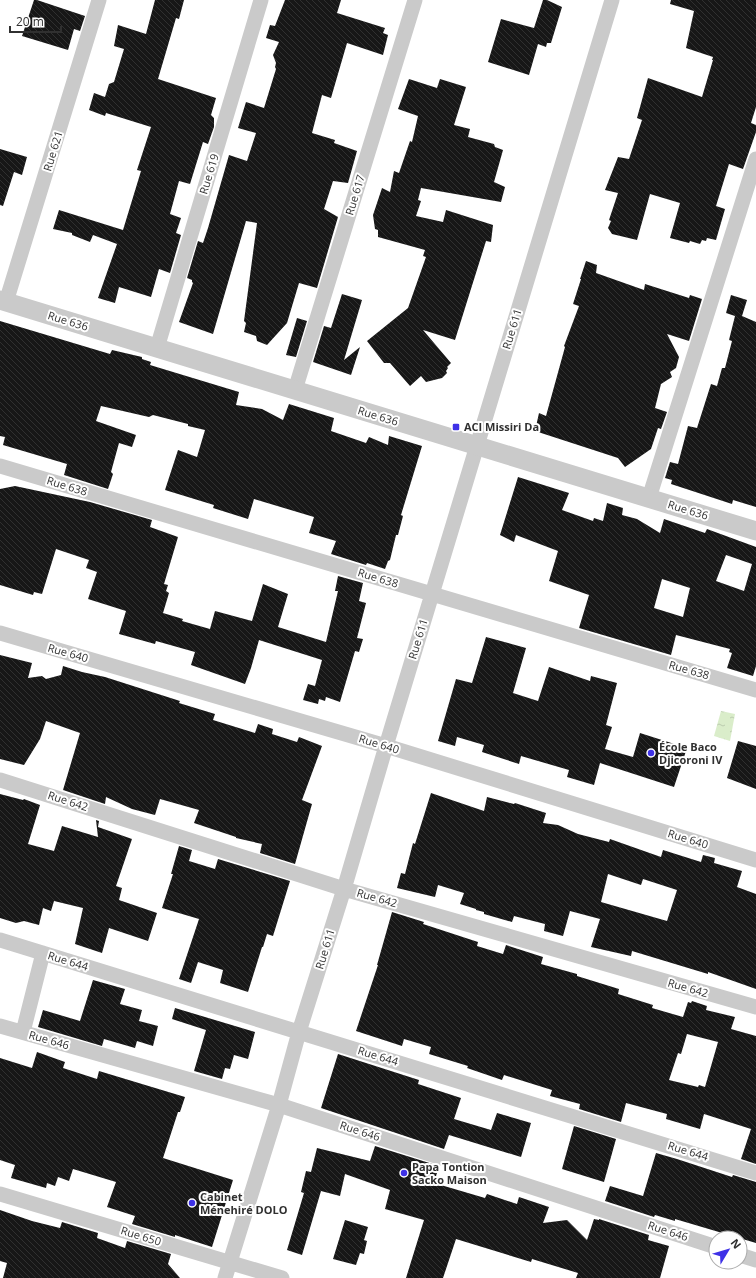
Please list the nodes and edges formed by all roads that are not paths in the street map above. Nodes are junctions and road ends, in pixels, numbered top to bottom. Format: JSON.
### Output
{"nodes":[{"id":1,"x":99,"y":0,"type":"edge"},
{"id":2,"x":260,"y":0,"type":"edge"},
{"id":3,"x":415,"y":0,"type":"edge"},
{"id":4,"x":612,"y":0,"type":"edge"},
{"id":5,"x":756,"y":158,"type":"edge"},
{"id":6,"x":3,"y":301,"type":"edge"},
{"id":7,"x":157,"y":348,"type":"junction"},
{"id":8,"x":295,"y":390,"type":"junction"},
{"id":9,"x":477,"y":446,"type":"junction"},
{"id":10,"x":0,"y":466,"type":"edge"},
{"id":11,"x":649,"y":498,"type":"junction"},
{"id":12,"x":756,"y":531,"type":"edge"},
{"id":13,"x":432,"y":594,"type":"junction"},
{"id":14,"x":0,"y":633,"type":"edge"},
{"id":15,"x":756,"y":690,"type":"edge"},
{"id":16,"x":386,"y":746,"type":"junction"},
{"id":17,"x":0,"y":780,"type":"edge"},
{"id":18,"x":756,"y":860,"type":"edge"},
{"id":19,"x":344,"y":889,"type":"junction"},
{"id":20,"x":0,"y":940,"type":"edge"},
{"id":21,"x":44,"y":953,"type":"junction"},
{"id":22,"x":756,"y":1008,"type":"edge"},
{"id":23,"x":0,"y":1026,"type":"edge"},
{"id":24,"x":23,"y":1032,"type":"junction"},
{"id":25,"x":299,"y":1032,"type":"junction"},
{"id":26,"x":279,"y":1105,"type":"junction"},
{"id":27,"x":756,"y":1172,"type":"edge"},
{"id":28,"x":0,"y":1194,"type":"edge"},
{"id":29,"x":708,"y":1244,"type":"edge"},
{"id":30,"x":230,"y":1262,"type":"junction"},
{"id":31,"x":225,"y":1278,"type":"edge"},
{"id":32,"x":282,"y":1278,"type":"edge"}],
"edges":[{"from":1,"to":6,"type":"street","name":"Rue 621"},
{"from":2,"to":7,"type":"street","name":"Rue 619"},
{"from":3,"to":8,"type":"street","name":"Rue 617"},
{"from":4,"to":9,"type":"street","name":"Rue 611"},
{"from":5,"to":11,"type":"street"},
{"from":6,"to":7,"type":"street","name":"Rue 636"},
{"from":7,"to":8,"type":"street","name":"Rue 636"},
{"from":8,"to":9,"type":"street","name":"Rue 636"},
{"from":9,"to":11,"type":"street","name":"Rue 636"},
{"from":9,"to":13,"type":"street","name":"Rue 611"},
{"from":10,"to":13,"type":"street","name":"Rue 638"},
{"from":11,"to":12,"type":"street","name":"Rue 636"},
{"from":13,"to":15,"type":"street","name":"Rue 638"},
{"from":13,"to":16,"type":"street","name":"Rue 611"},
{"from":14,"to":16,"type":"street","name":"Rue 640"},
{"from":16,"to":18,"type":"street","name":"Rue 640"},
{"from":16,"to":19,"type":"street","name":"Rue 611"},
{"from":17,"to":19,"type":"street","name":"Rue 642"},
{"from":19,"to":22,"type":"street","name":"Rue 642"},
{"from":19,"to":25,"type":"street","name":"Rue 611"},
{"from":20,"to":21,"type":"street","name":"Rue 644"},
{"from":21,"to":24,"type":"street"},
{"from":21,"to":25,"type":"street","name":"Rue 644"},
{"from":23,"to":24,"type":"street","name":"Rue 646"},
{"from":24,"to":26,"type":"street","name":"Rue 646"},
{"from":25,"to":26,"type":"street","name":"Rue 611"},
{"from":25,"to":27,"type":"street","name":"Rue 644"},
{"from":26,"to":29,"type":"street","name":"Rue 646"},
{"from":26,"to":30,"type":"street","name":"Rue 611"},
{"from":28,"to":30,"type":"street","name":"Rue 650"},
{"from":30,"to":31,"type":"street","name":"Rue 611"},
{"from":30,"to":32,"type":"street","name":"Rue 650"}]}
